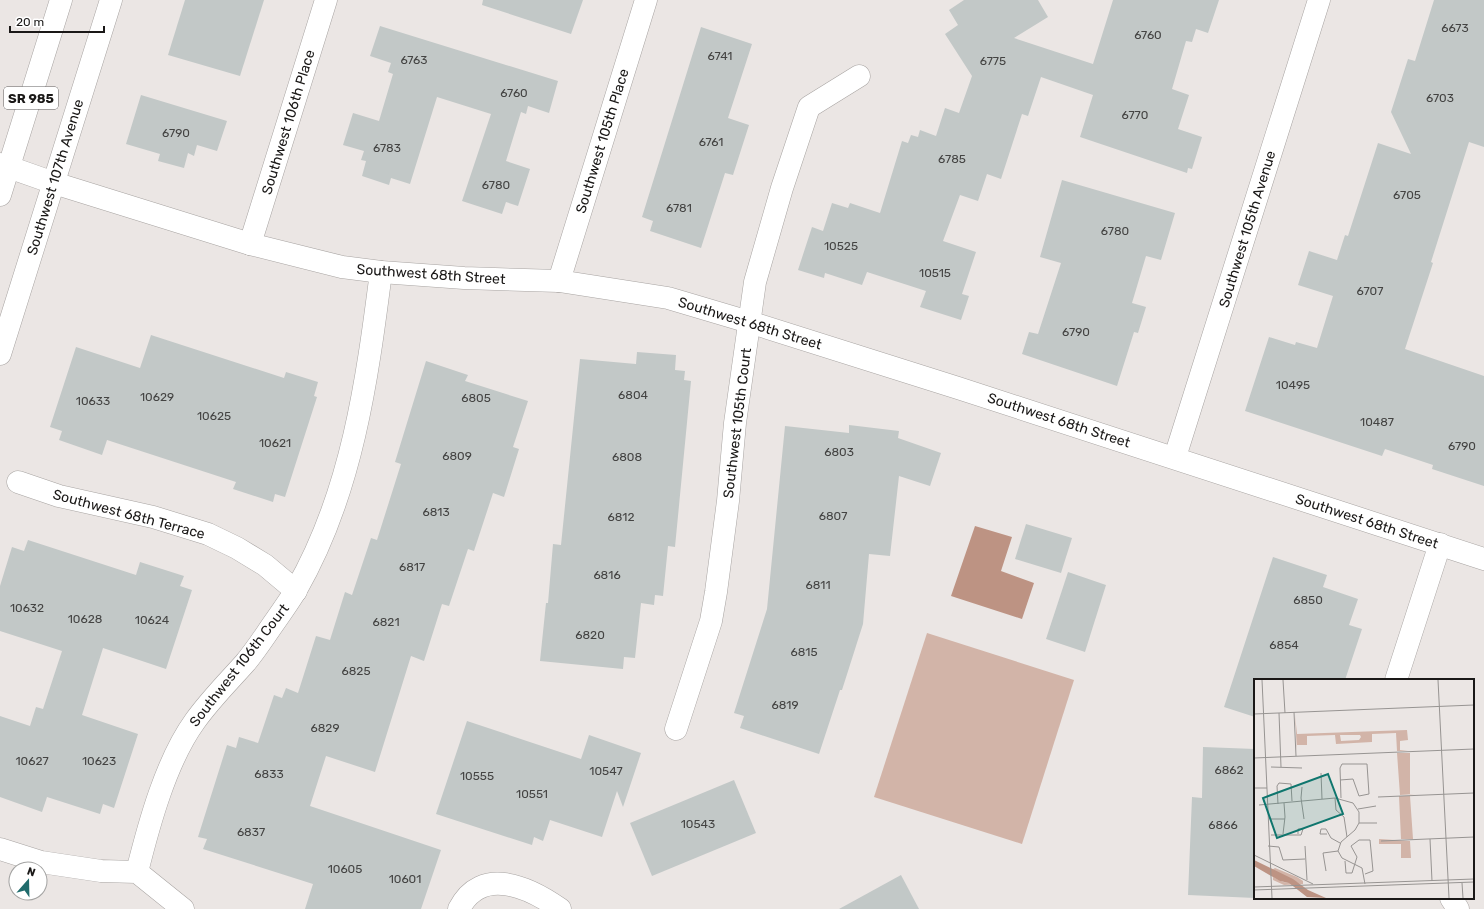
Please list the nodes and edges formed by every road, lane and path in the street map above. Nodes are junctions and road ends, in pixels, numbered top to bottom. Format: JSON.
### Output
{"nodes":[{"id":1,"x":61,"y":0,"type":"edge"},
{"id":2,"x":111,"y":0,"type":"edge"},
{"id":3,"x":326,"y":0,"type":"edge"},
{"id":4,"x":646,"y":0,"type":"edge"},
{"id":5,"x":1319,"y":0,"type":"edge"},
{"id":6,"x":859,"y":76,"type":"dead end"},
{"id":7,"x":4,"y":166,"type":"edge"},
{"id":8,"x":54,"y":183,"type":"junction"},
{"id":9,"x":0,"y":195,"type":"edge"},
{"id":10,"x":250,"y":244,"type":"junction"},
{"id":11,"x":382,"y":272,"type":"junction"},
{"id":12,"x":559,"y":281,"type":"junction"},
{"id":13,"x":749,"y":322,"type":"junction"},
{"id":14,"x":0,"y":354,"type":"edge"},
{"id":15,"x":1175,"y":457,"type":"junction"},
{"id":16,"x":18,"y":482,"type":"dead end"},
{"id":17,"x":1440,"y":544,"type":"junction"},
{"id":18,"x":1484,"y":559,"type":"edge"},
{"id":19,"x":296,"y":591,"type":"junction"},
{"id":20,"x":1396,"y":679,"type":"edge"},
{"id":21,"x":676,"y":729,"type":"dead end"},
{"id":22,"x":0,"y":849,"type":"edge"},
{"id":23,"x":137,"y":872,"type":"junction"},
{"id":24,"x":1452,"y":899,"type":"edge"},
{"id":25,"x":183,"y":909,"type":"edge"},
{"id":26,"x":459,"y":909,"type":"edge"},
{"id":27,"x":560,"y":909,"type":"edge"},
{"id":28,"x":1458,"y":909,"type":"edge"}],
"edges":[{"from":1,"to":7,"type":"street","number":"SR 985"},
{"from":2,"to":8,"type":"street","name":"Southwest 107th Avenue","number":"SR 985"},
{"from":3,"to":10,"type":"street","name":"Southwest 106th Place"},
{"from":4,"to":12,"type":"street","name":"Southwest 105th Place"},
{"from":5,"to":15,"type":"street","name":"Southwest 105th Avenue"},
{"from":6,"to":13,"type":"street","name":"Southwest 105th Court"},
{"from":7,"to":8,"type":"street","name":"Southwest 68th Street"},
{"from":7,"to":9,"type":"street","number":"SR 985"},
{"from":8,"to":10,"type":"street","name":"Southwest 68th Street"},
{"from":8,"to":14,"type":"street","name":"Southwest 107th Avenue","number":"SR 985"},
{"from":10,"to":11,"type":"street","name":"Southwest 68th Street"},
{"from":11,"to":12,"type":"street","name":"Southwest 68th Street"},
{"from":11,"to":19,"type":"street","name":"Southwest 106th Court"},
{"from":12,"to":13,"type":"street","name":"Southwest 68th Street"},
{"from":13,"to":15,"type":"street","name":"Southwest 68th Street"},
{"from":13,"to":21,"type":"street","name":"Southwest 105th Court"},
{"from":15,"to":17,"type":"street","name":"Southwest 68th Street"},
{"from":16,"to":19,"type":"street","name":"Southwest 68th Terrace"},
{"from":17,"to":18,"type":"street","name":"Southwest 68th Street"},
{"from":17,"to":20,"type":"street"},
{"from":19,"to":23,"type":"street","name":"Southwest 106th Court"},
{"from":22,"to":23,"type":"street"},
{"from":23,"to":25,"type":"street"},
{"from":24,"to":28,"type":"street"},
{"from":26,"to":27,"type":"street"}]}
